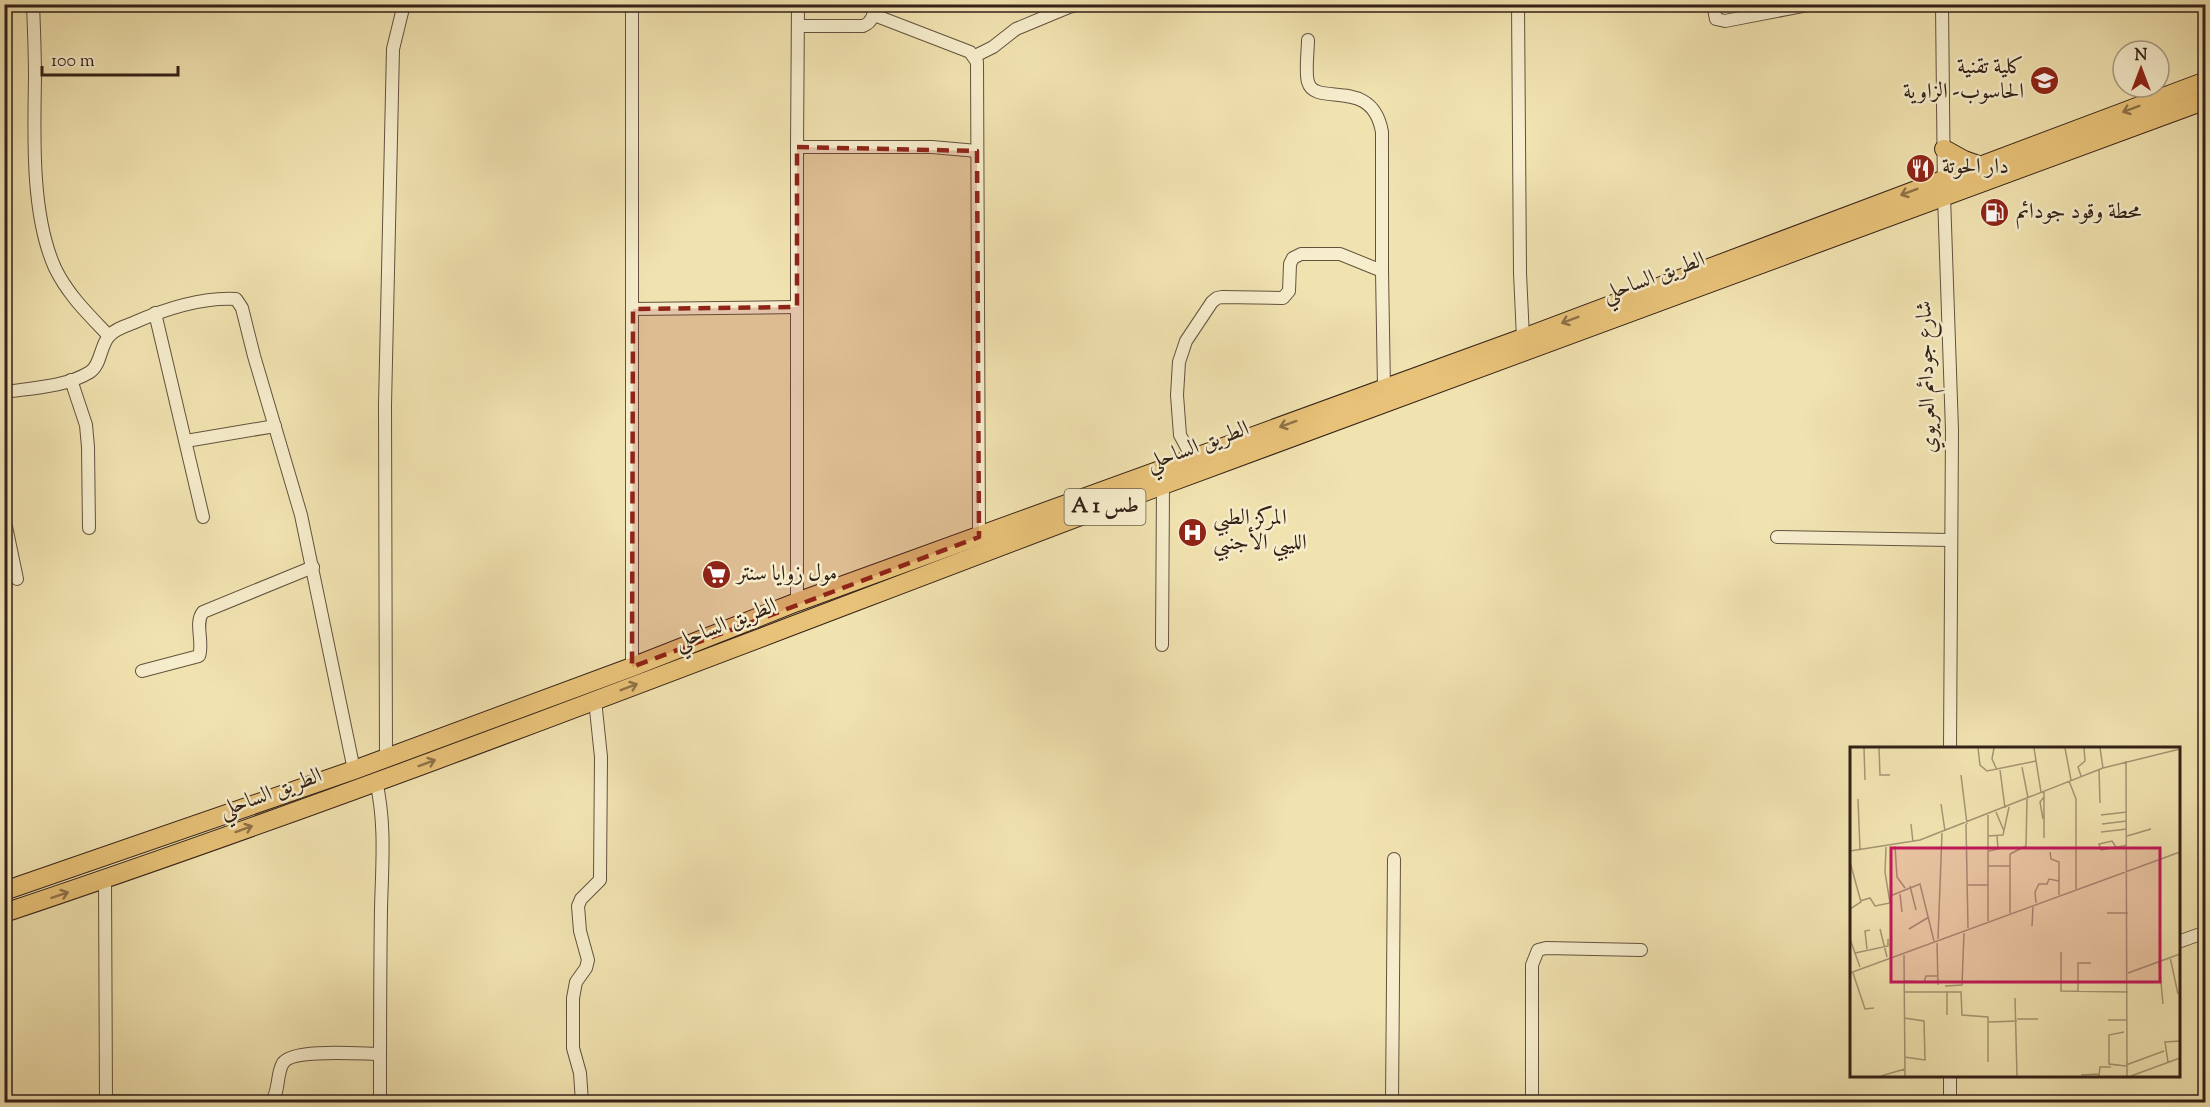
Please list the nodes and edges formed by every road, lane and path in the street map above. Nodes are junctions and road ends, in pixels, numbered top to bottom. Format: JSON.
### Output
{"nodes":[{"id":1,"x":33,"y":4,"type":"edge"},
{"id":2,"x":404,"y":4,"type":"edge"},
{"id":3,"x":632,"y":4,"type":"edge"},
{"id":4,"x":798,"y":4,"type":"edge"},
{"id":5,"x":1081,"y":4,"type":"edge"},
{"id":6,"x":1518,"y":4,"type":"edge"},
{"id":7,"x":1713,"y":4,"type":"edge"},
{"id":8,"x":1813,"y":4,"type":"edge"},
{"id":9,"x":1942,"y":4,"type":"edge"},
{"id":10,"x":874,"y":10,"type":"edge"},
{"id":11,"x":798,"y":26,"type":"junction"},
{"id":12,"x":1308,"y":39,"type":"dead end"},
{"id":13,"x":975,"y":56,"type":"junction"},
{"id":14,"x":2205,"y":81,"type":"edge"},
{"id":15,"x":2205,"y":100,"type":"edge"},
{"id":16,"x":797,"y":147,"type":"junction"},
{"id":17,"x":1944,"y":149,"type":"junction"},
{"id":18,"x":977,"y":151,"type":"junction"},
{"id":19,"x":1981,"y":166,"type":"junction"},
{"id":20,"x":1944,"y":188,"type":"junction"},
{"id":21,"x":1382,"y":271,"type":"junction"},
{"id":22,"x":797,"y":307,"type":"junction"},
{"id":23,"x":633,"y":309,"type":"junction"},
{"id":24,"x":155,"y":313,"type":"junction"},
{"id":25,"x":109,"y":336,"type":"junction"},
{"id":26,"x":1523,"y":338,"type":"junction"},
{"id":27,"x":71,"y":380,"type":"junction"},
{"id":28,"x":1384,"y":389,"type":"junction"},
{"id":29,"x":4,"y":392,"type":"edge"},
{"id":30,"x":275,"y":426,"type":"junction"},
{"id":31,"x":186,"y":441,"type":"junction"},
{"id":32,"x":1193,"y":459,"type":"junction"},
{"id":33,"x":1163,"y":485,"type":"junction"},
{"id":34,"x":4,"y":517,"type":"edge"},
{"id":35,"x":203,"y":517,"type":"dead end"},
{"id":36,"x":89,"y":528,"type":"dead end"},
{"id":37,"x":979,"y":537,"type":"junction"},
{"id":38,"x":1777,"y":537,"type":"dead end"},
{"id":39,"x":1950,"y":540,"type":"junction"},
{"id":40,"x":313,"y":567,"type":"junction"},
{"id":41,"x":17,"y":579,"type":"dead end"},
{"id":42,"x":797,"y":603,"type":"junction"},
{"id":43,"x":1162,"y":645,"type":"dead end"},
{"id":44,"x":632,"y":667,"type":"junction"},
{"id":45,"x":142,"y":671,"type":"dead end"},
{"id":46,"x":595,"y":700,"type":"junction"},
{"id":47,"x":1950,"y":747,"type":"edge"},
{"id":48,"x":386,"y":758,"type":"junction"},
{"id":49,"x":354,"y":770,"type":"junction"},
{"id":50,"x":376,"y":781,"type":"junction"},
{"id":51,"x":1394,"y":860,"type":"dead end"},
{"id":52,"x":105,"y":880,"type":"junction"},
{"id":53,"x":4,"y":891,"type":"edge"},
{"id":54,"x":4,"y":913,"type":"edge"},
{"id":55,"x":2205,"y":932,"type":"edge"},
{"id":56,"x":2180,"y":941,"type":"edge"},
{"id":57,"x":1641,"y":950,"type":"dead end"},
{"id":58,"x":380,"y":1054,"type":"junction"},
{"id":59,"x":1950,"y":1077,"type":"edge"},
{"id":60,"x":106,"y":1102,"type":"edge"},
{"id":61,"x":152,"y":1102,"type":"edge"},
{"id":62,"x":271,"y":1102,"type":"edge"},
{"id":63,"x":380,"y":1102,"type":"edge"},
{"id":64,"x":582,"y":1102,"type":"edge"},
{"id":65,"x":1392,"y":1102,"type":"edge"},
{"id":66,"x":1532,"y":1102,"type":"edge"},
{"id":67,"x":1950,"y":1102,"type":"edge"}],
"edges":[{"from":1,"to":25,"type":"street"},
{"from":2,"to":48,"type":"street"},
{"from":3,"to":23,"type":"street"},
{"from":4,"to":11,"type":"street"},
{"from":5,"to":13,"type":"street"},
{"from":6,"to":26,"type":"street"},
{"from":7,"to":8,"type":"street"},
{"from":9,"to":17,"type":"street","name":"شارع جودائم العريوي"},
{"from":10,"to":11,"type":"street"},
{"from":10,"to":13,"type":"street"},
{"from":11,"to":16,"type":"street"},
{"from":12,"to":21,"type":"street"},
{"from":13,"to":18,"type":"street"},
{"from":14,"to":19,"type":"highway","name":"الطريق الساحلي","number":"A 1 طس","one_way":true},
{"from":15,"to":20,"type":"highway","name":"الطريق الساحلي","number":"A 1 طس"},
{"from":16,"to":18,"type":"street"},
{"from":16,"to":22,"type":"street"},
{"from":17,"to":19,"type":"highway"},
{"from":17,"to":20,"type":"street","name":"شارع جودائم العريوي"},
{"from":18,"to":37,"type":"street"},
{"from":19,"to":20,"type":"highway","name":"الطريق الساحلي","number":"A 1 طس"},
{"from":20,"to":26,"type":"highway","name":"الطريق الساحلي","number":"A 1 طس","one_way":true},
{"from":20,"to":33,"type":"highway","name":"الطريق الساحلي","number":"A 1 طس"},
{"from":20,"to":39,"type":"street","name":"شارع جودائم العريوي"},
{"from":21,"to":28,"type":"street"},
{"from":21,"to":32,"type":"street"},
{"from":22,"to":23,"type":"street"},
{"from":22,"to":42,"type":"street"},
{"from":23,"to":44,"type":"street"},
{"from":24,"to":25,"type":"street"},
{"from":24,"to":30,"type":"street"},
{"from":24,"to":31,"type":"street"},
{"from":25,"to":27,"type":"street"},
{"from":26,"to":28,"type":"highway","name":"الطريق الساحلي","number":"A 1 طس"},
{"from":27,"to":29,"type":"street"},
{"from":27,"to":36,"type":"street"},
{"from":28,"to":32,"type":"highway","name":"الطريق الساحلي","number":"A 1 طس","one_way":true},
{"from":30,"to":31,"type":"street"},
{"from":30,"to":40,"type":"street"},
{"from":31,"to":35,"type":"street"},
{"from":32,"to":37,"type":"highway","name":"الطريق الساحلي","number":"A 1 طس"},
{"from":33,"to":43,"type":"street"},
{"from":46,"to":33,"type":"highway","name":"الطريق الساحلي","number":"A 1 طس","one_way":true},
{"from":34,"to":41,"type":"street"},
{"from":37,"to":42,"type":"highway","name":"الطريق الساحلي","number":"A 1 طس"},
{"from":38,"to":39,"type":"street"},
{"from":39,"to":47,"type":"street","name":"شارع جودائم العريوي"},
{"from":40,"to":45,"type":"street"},
{"from":40,"to":49,"type":"street"},
{"from":42,"to":44,"type":"highway","name":"الطريق الساحلي","number":"A 1 طس"},
{"from":44,"to":48,"type":"highway","name":"الطريق الساحلي","number":"A 1 طس"},
{"from":50,"to":46,"type":"highway","name":"الطريق الساحلي","number":"A 1 طس","one_way":true},
{"from":46,"to":64,"type":"street"},
{"from":48,"to":49,"type":"highway","name":"الطريق الساحلي","number":"A 1 طس"},
{"from":49,"to":53,"type":"highway","name":"الطريق الساحلي","number":"A 1 طس"},
{"from":52,"to":50,"type":"highway","name":"الطريق الساحلي","number":"A 1 طس","one_way":true},
{"from":50,"to":58,"type":"street"},
{"from":51,"to":65,"type":"street"},
{"from":54,"to":52,"type":"highway","name":"الطريق الساحلي","number":"A 1 طس","one_way":true},
{"from":52,"to":60,"type":"street"},
{"from":55,"to":56,"type":"street"},
{"from":57,"to":66,"type":"street"},
{"from":58,"to":62,"type":"street"},
{"from":58,"to":63,"type":"street"},
{"from":59,"to":67,"type":"street"},
{"from":60,"to":61,"type":"street"}]}
